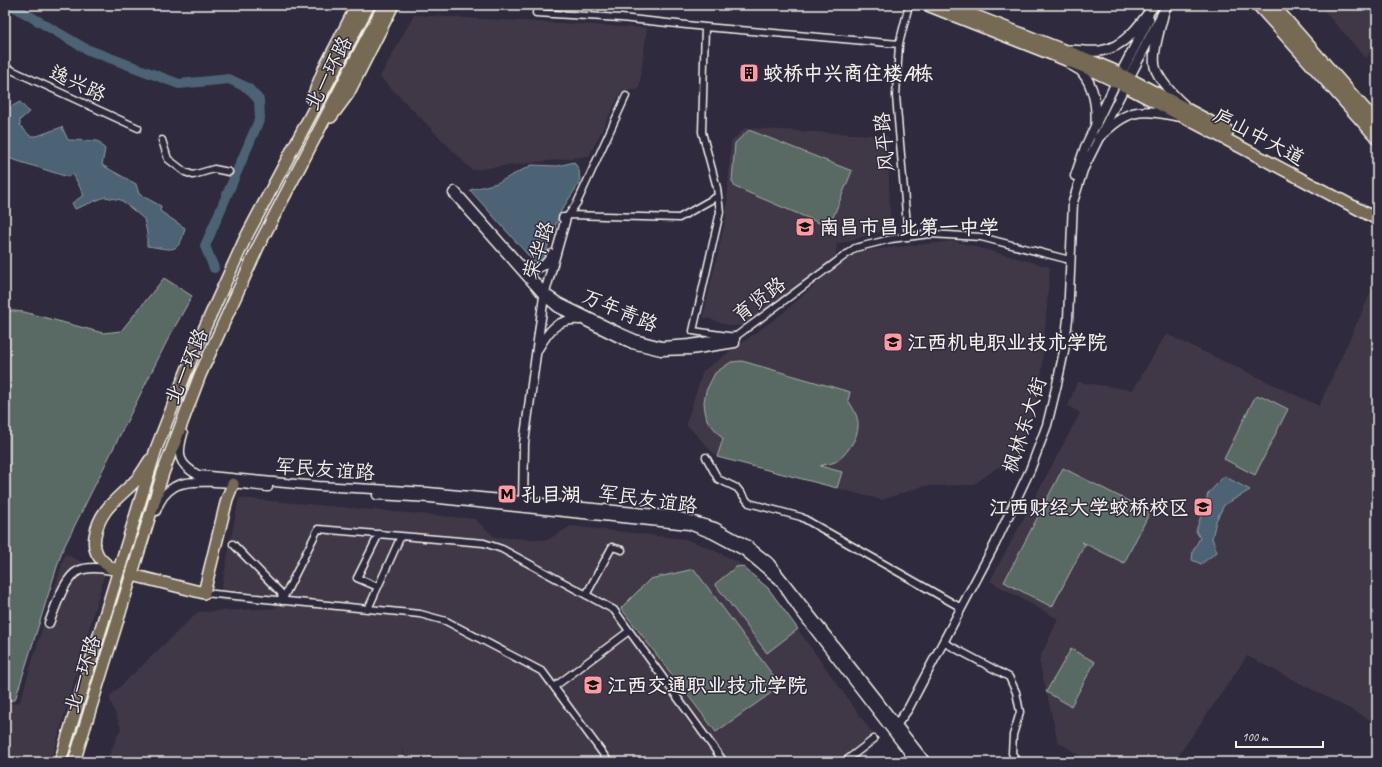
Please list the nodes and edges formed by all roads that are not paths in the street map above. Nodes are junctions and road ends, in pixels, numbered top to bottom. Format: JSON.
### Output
{"nodes":[{"id":1,"x":357,"y":5,"type":"edge"},
{"id":2,"x":369,"y":5,"type":"edge"},
{"id":3,"x":384,"y":5,"type":"edge"},
{"id":4,"x":394,"y":5,"type":"edge"},
{"id":5,"x":537,"y":5,"type":"edge"},
{"id":6,"x":909,"y":5,"type":"edge"},
{"id":7,"x":927,"y":5,"type":"edge"},
{"id":8,"x":948,"y":5,"type":"edge"},
{"id":9,"x":1155,"y":5,"type":"edge"},
{"id":10,"x":1258,"y":5,"type":"edge"},
{"id":11,"x":1273,"y":5,"type":"edge"},
{"id":12,"x":1166,"y":8,"type":"edge"},
{"id":13,"x":705,"y":27,"type":"junction"},
{"id":14,"x":899,"y":44,"type":"junction"},
{"id":15,"x":1061,"y":53,"type":"junction"},
{"id":16,"x":5,"y":67,"type":"edge"},
{"id":17,"x":1122,"y":80,"type":"junction"},
{"id":18,"x":626,"y":96,"type":"dead end"},
{"id":19,"x":1189,"y":115,"type":"junction"},
{"id":20,"x":1377,"y":123,"type":"edge"},
{"id":21,"x":1096,"y":124,"type":"junction"},
{"id":22,"x":138,"y":128,"type":"dead end"},
{"id":23,"x":1098,"y":138,"type":"junction"},
{"id":24,"x":1377,"y":138,"type":"edge"},
{"id":25,"x":162,"y":140,"type":"dead end"},
{"id":26,"x":311,"y":145,"type":"junction"},
{"id":27,"x":290,"y":153,"type":"junction"},
{"id":28,"x":229,"y":172,"type":"dead end"},
{"id":29,"x":718,"y":196,"type":"junction"},
{"id":30,"x":1377,"y":212,"type":"edge"},
{"id":31,"x":567,"y":216,"type":"junction"},
{"id":32,"x":1377,"y":219,"type":"edge"},
{"id":33,"x":908,"y":237,"type":"junction"},
{"id":34,"x":553,"y":253,"type":"junction"},
{"id":35,"x":1066,"y":259,"type":"junction"},
{"id":36,"x":520,"y":265,"type":"junction"},
{"id":37,"x":543,"y":293,"type":"junction"},
{"id":38,"x":583,"y":321,"type":"junction"},
{"id":39,"x":735,"y":337,"type":"junction"},
{"id":40,"x":537,"y":351,"type":"junction"},
{"id":41,"x":200,"y":375,"type":"junction"},
{"id":42,"x":156,"y":449,"type":"junction"},
{"id":43,"x":706,"y":457,"type":"dead end"},
{"id":44,"x":234,"y":481,"type":"junction"},
{"id":45,"x":520,"y":504,"type":"junction"},
{"id":46,"x":379,"y":534,"type":"junction"},
{"id":47,"x":401,"y":536,"type":"junction"},
{"id":48,"x":233,"y":544,"type":"dead end"},
{"id":49,"x":622,"y":550,"type":"dead end"},
{"id":50,"x":136,"y":559,"type":"junction"},
{"id":51,"x":115,"y":570,"type":"joint"},
{"id":52,"x":136,"y":576,"type":"dead end"},
{"id":53,"x":378,"y":587,"type":"junction"},
{"id":54,"x":204,"y":593,"type":"junction"},
{"id":55,"x":586,"y":595,"type":"junction"},
{"id":56,"x":282,"y":601,"type":"junction"},
{"id":57,"x":958,"y":606,"type":"junction"},
{"id":58,"x":368,"y":609,"type":"junction"},
{"id":59,"x":50,"y":623,"type":"dead end"},
{"id":60,"x":629,"y":631,"type":"junction"},
{"id":61,"x":943,"y":642,"type":"junction"},
{"id":62,"x":554,"y":687,"type":"junction"},
{"id":63,"x":893,"y":725,"type":"junction"},
{"id":64,"x":874,"y":739,"type":"dead end"},
{"id":65,"x":60,"y":762,"type":"edge"},
{"id":66,"x":74,"y":762,"type":"edge"},
{"id":67,"x":609,"y":762,"type":"edge"},
{"id":68,"x":724,"y":762,"type":"edge"},
{"id":69,"x":844,"y":762,"type":"edge"},
{"id":70,"x":916,"y":762,"type":"edge"},
{"id":71,"x":926,"y":762,"type":"edge"},
{"id":72,"x":1017,"y":762,"type":"edge"}],
"edges":[{"from":1,"to":27,"type":"highway"},
{"from":2,"to":27,"type":"highway"},
{"from":3,"to":26,"type":"highway","name":"北一环路"},
{"from":4,"to":26,"type":"highway"},
{"from":5,"to":13,"type":"street"},
{"from":6,"to":14,"type":"street","name":"风平路"},
{"from":7,"to":15,"type":"highway"},
{"from":8,"to":15,"type":"highway"},
{"from":9,"to":15,"type":"main road"},
{"from":9,"to":17,"type":"main road"},
{"from":10,"to":24,"type":"highway"},
{"from":11,"to":20,"type":"highway"},
{"from":12,"to":17,"type":"main road"},
{"from":12,"to":19,"type":"main road"},
{"from":13,"to":14,"type":"street"},
{"from":13,"to":29,"type":"street","name":"育贤路"},
{"from":14,"to":33,"type":"street","name":"风平路"},
{"from":15,"to":17,"type":"highway","name":"庐山中大道"},
{"from":15,"to":21,"type":"main road"},
{"from":16,"to":22,"type":"street","name":"逸兴路"},
{"from":17,"to":19,"type":"highway","name":"庐山中大道"},
{"from":17,"to":21,"type":"street","name":"枫林东大街"},
{"from":17,"to":23,"type":"street","name":"枫林东大街"},
{"from":18,"to":31,"type":"street"},
{"from":19,"to":23,"type":"main road"},
{"from":19,"to":30,"type":"highway","name":"庐山中大道"},
{"from":19,"to":32,"type":"highway","name":"庐山中大道"},
{"from":21,"to":35,"type":"street","name":"枫林东大街"},
{"from":23,"to":61,"type":"street","name":"枫林东大街"},
{"from":25,"to":28,"type":"street"},
{"from":26,"to":41,"type":"highway","name":"北一环路"},
{"from":27,"to":42,"type":"highway","name":"北一环路"},
{"from":29,"to":31,"type":"street"},
{"from":29,"to":39,"type":"street","name":"育贤路"},
{"from":31,"to":34,"type":"street","name":"荣华路"},
{"from":31,"to":37,"type":"street","name":"荣华路"},
{"from":33,"to":35,"type":"street","name":"育贤路"},
{"from":33,"to":39,"type":"street","name":"育贤路"},
{"from":34,"to":36,"type":"street"},
{"from":34,"to":37,"type":"street","name":"荣华路"},
{"from":35,"to":57,"type":"street","name":"枫林东大街"},
{"from":36,"to":37,"type":"street","name":"万年青路"},
{"from":36,"to":37,"type":"street","name":"万年青路"},
{"from":37,"to":38,"type":"street","name":"万年青路"},
{"from":37,"to":39,"type":"street","name":"万年青路"},
{"from":37,"to":40,"type":"street","name":"荣华路"},
{"from":37,"to":45,"type":"street","name":"荣华路"},
{"from":38,"to":39,"type":"street","name":"万年青路"},
{"from":38,"to":40,"type":"street"},
{"from":40,"to":45,"type":"street","name":"荣华路"},
{"from":41,"to":44,"type":"street"},
{"from":41,"to":50,"type":"highway","name":"北一环路"},
{"from":42,"to":51,"type":"highway"},
{"from":42,"to":65,"type":"highway","name":"北一环路"},
{"from":43,"to":57,"type":"street"},
{"from":44,"to":45,"type":"street","name":"军民友谊路"},
{"from":44,"to":50,"type":"street"},
{"from":44,"to":54,"type":"highway"},
{"from":45,"to":63,"type":"street","name":"军民友谊路"},
{"from":46,"to":47,"type":"street"},
{"from":46,"to":53,"type":"street"},
{"from":46,"to":56,"type":"street"},
{"from":47,"to":53,"type":"street"},
{"from":47,"to":55,"type":"street"},
{"from":48,"to":56,"type":"street"},
{"from":49,"to":55,"type":"street"},
{"from":50,"to":66,"type":"highway","name":"北一环路"},
{"from":51,"to":59,"type":"street"},
{"from":52,"to":54,"type":"highway"},
{"from":53,"to":58,"type":"street"},
{"from":54,"to":56,"type":"street"},
{"from":55,"to":60,"type":"street"},
{"from":56,"to":58,"type":"street"},
{"from":57,"to":63,"type":"street","name":"枫林东大街"},
{"from":58,"to":62,"type":"street"},
{"from":60,"to":62,"type":"street"},
{"from":60,"to":68,"type":"street"},
{"from":61,"to":63,"type":"street","name":"枫林东大街"},
{"from":61,"to":72,"type":"street"},
{"from":62,"to":67,"type":"street"},
{"from":63,"to":70,"type":"street","name":"军民友谊路"},
{"from":63,"to":71,"type":"street","name":"军民友谊路"},
{"from":64,"to":69,"type":"street"}]}
